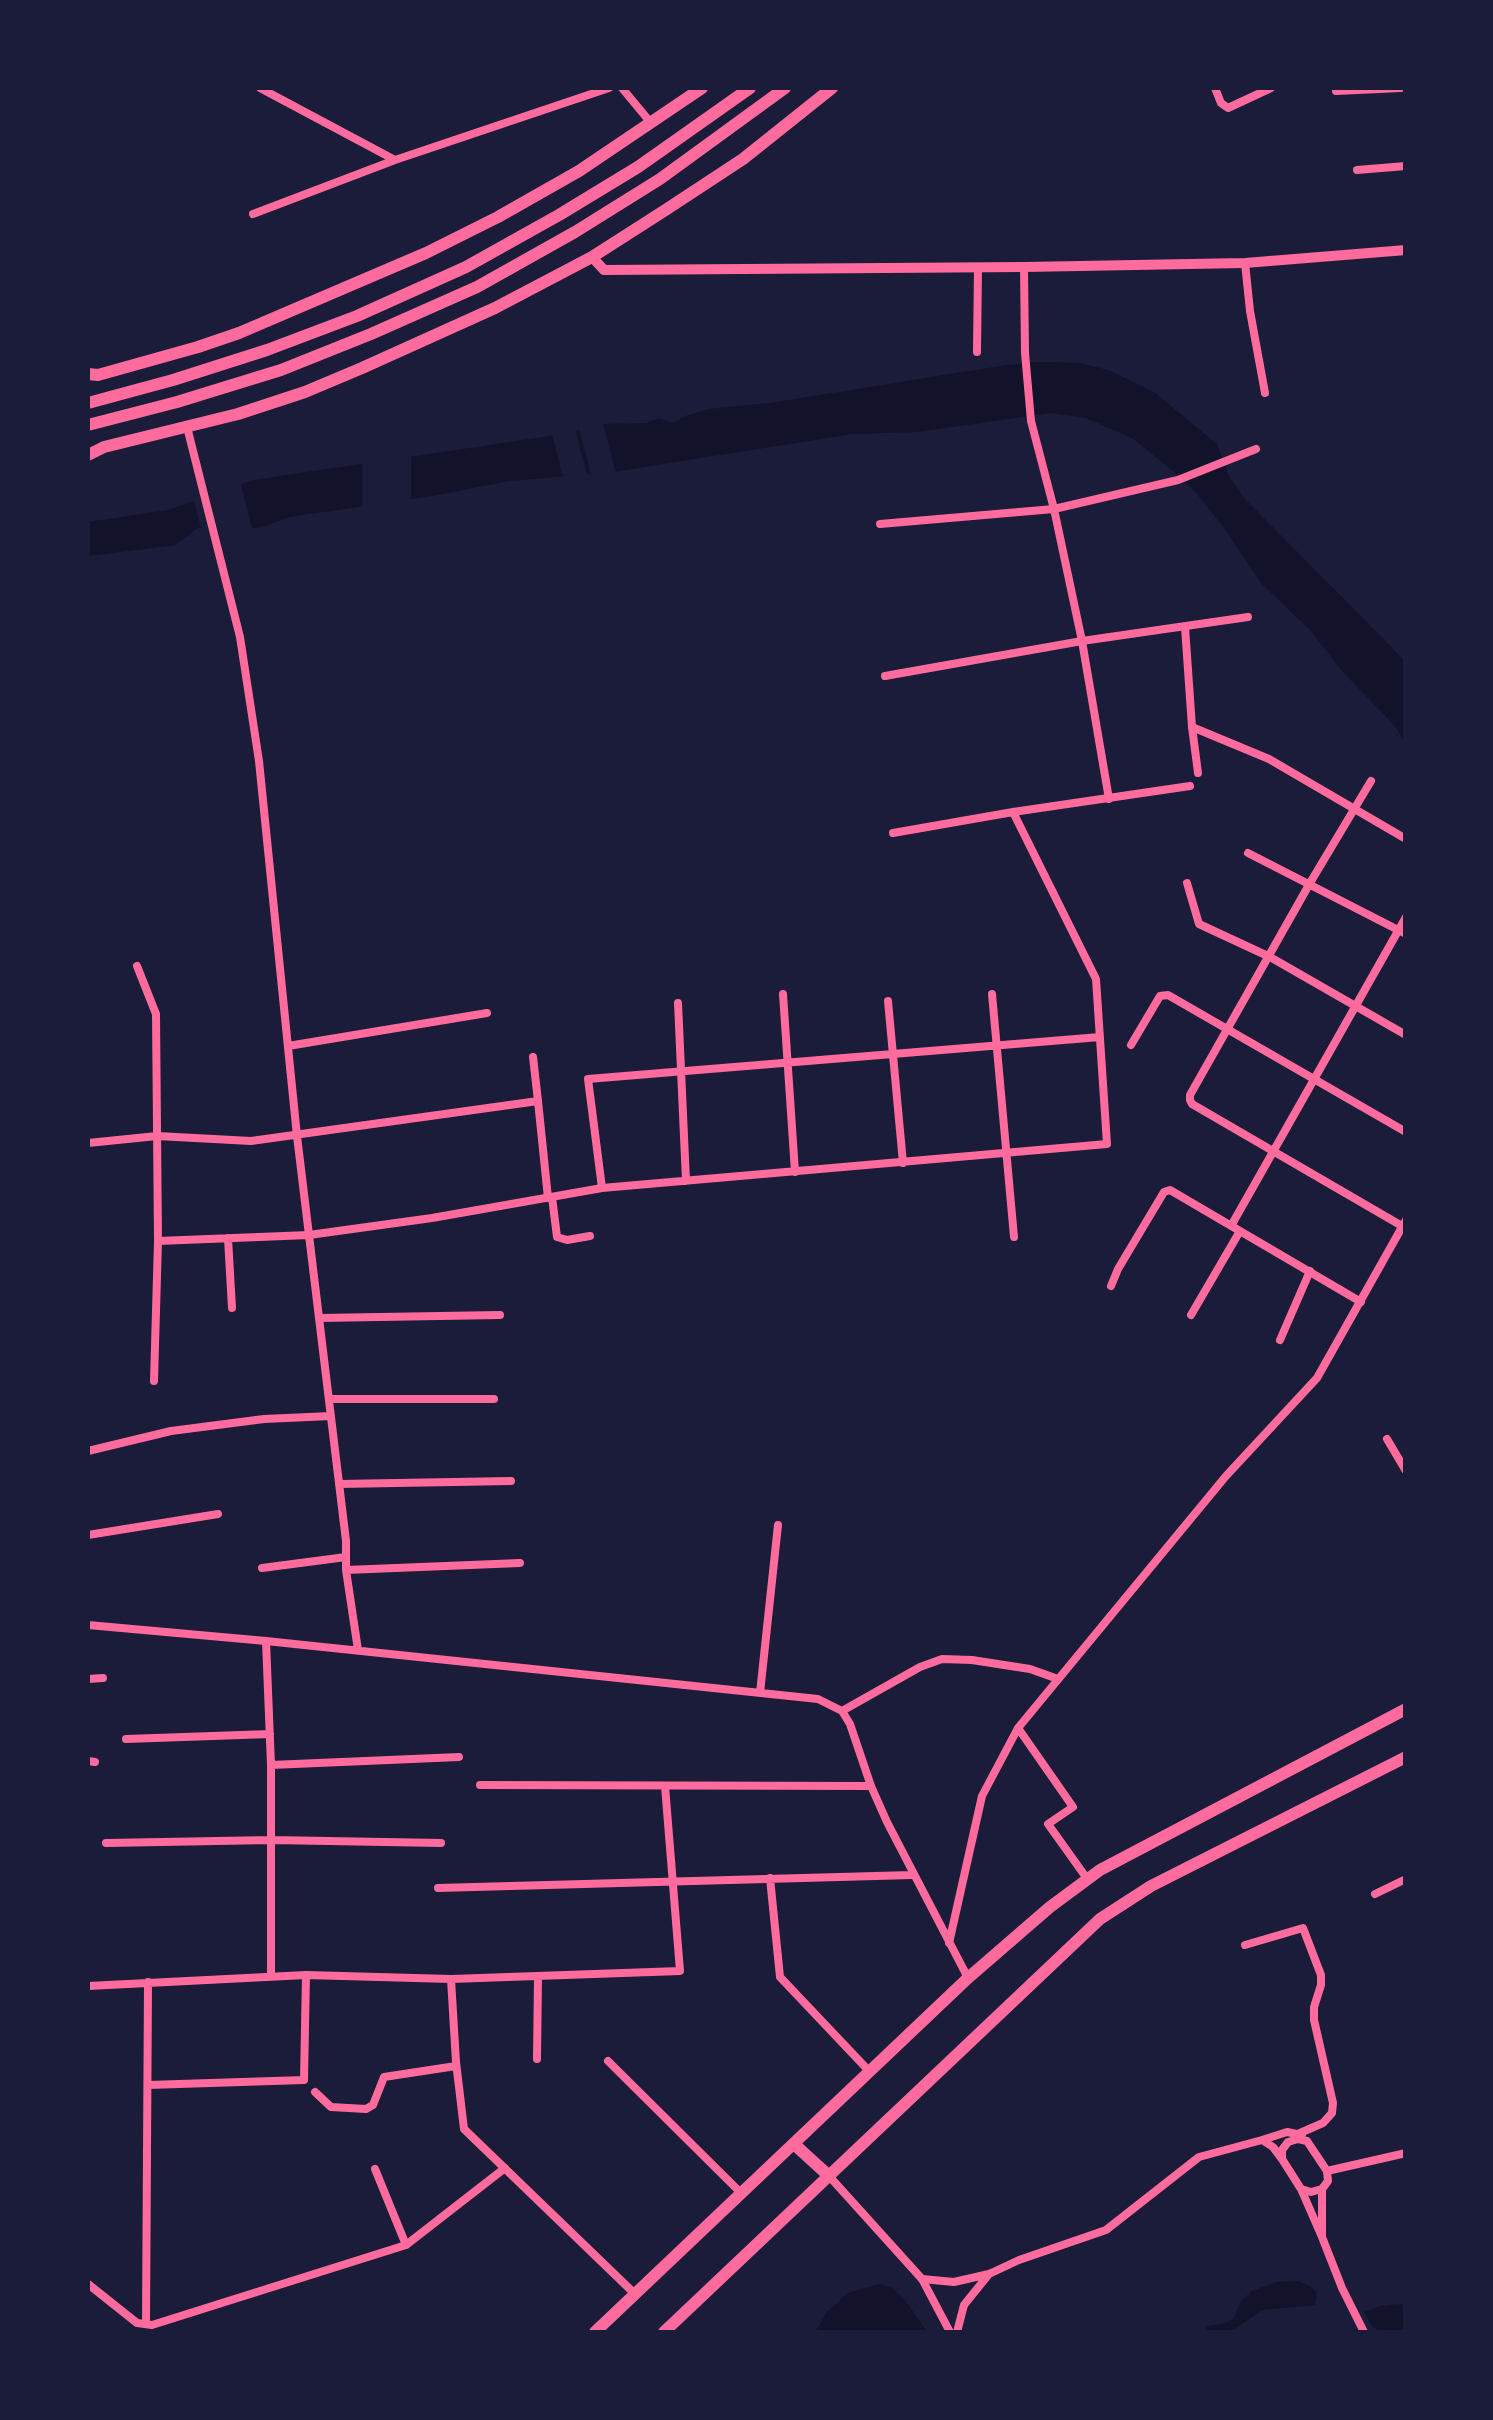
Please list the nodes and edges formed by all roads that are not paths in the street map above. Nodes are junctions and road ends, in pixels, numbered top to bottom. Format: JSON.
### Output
{"nodes":[{"id":1,"x":260,"y":88,"type":"edge"},
{"id":2,"x":609,"y":88,"type":"edge"},
{"id":3,"x":622,"y":88,"type":"edge"},
{"id":4,"x":702,"y":88,"type":"edge"},
{"id":5,"x":750,"y":88,"type":"edge"},
{"id":6,"x":785,"y":88,"type":"edge"},
{"id":7,"x":832,"y":88,"type":"edge"},
{"id":8,"x":1215,"y":88,"type":"edge"},
{"id":9,"x":1271,"y":88,"type":"edge"},
{"id":10,"x":1401,"y":88,"type":"edge"},
{"id":11,"x":1336,"y":92,"type":"dead end"},
{"id":12,"x":652,"y":124,"type":"junction"},
{"id":13,"x":396,"y":160,"type":"junction"},
{"id":14,"x":1406,"y":166,"type":"edge"},
{"id":15,"x":1357,"y":170,"type":"dead end"},
{"id":16,"x":253,"y":214,"type":"dead end"},
{"id":17,"x":1406,"y":250,"type":"edge"},
{"id":18,"x":592,"y":257,"type":"junction"},
{"id":19,"x":1245,"y":263,"type":"junction"},
{"id":20,"x":978,"y":267,"type":"junction"},
{"id":21,"x":1024,"y":267,"type":"junction"},
{"id":22,"x":977,"y":352,"type":"dead end"},
{"id":23,"x":91,"y":377,"type":"edge"},
{"id":24,"x":1265,"y":392,"type":"dead end"},
{"id":25,"x":88,"y":403,"type":"edge"},
{"id":26,"x":88,"y":426,"type":"edge"},
{"id":27,"x":187,"y":427,"type":"junction"},
{"id":28,"x":88,"y":446,"type":"edge"},
{"id":29,"x":104,"y":447,"type":"junction"},
{"id":30,"x":1256,"y":448,"type":"dead end"},
{"id":31,"x":88,"y":456,"type":"edge"},
{"id":32,"x":1054,"y":509,"type":"junction"},
{"id":33,"x":880,"y":524,"type":"dead end"},
{"id":34,"x":1248,"y":616,"type":"dead end"},
{"id":35,"x":1185,"y":627,"type":"junction"},
{"id":36,"x":1082,"y":641,"type":"junction"},
{"id":37,"x":885,"y":676,"type":"dead end"},
{"id":38,"x":1192,"y":727,"type":"junction"},
{"id":39,"x":1198,"y":773,"type":"dead end"},
{"id":40,"x":1370,"y":781,"type":"dead end"},
{"id":41,"x":1190,"y":786,"type":"dead end"},
{"id":42,"x":1109,"y":799,"type":"junction"},
{"id":43,"x":1353,"y":808,"type":"junction"},
{"id":44,"x":1012,"y":812,"type":"junction"},
{"id":45,"x":893,"y":833,"type":"dead end"},
{"id":46,"x":1406,"y":838,"type":"edge"},
{"id":47,"x":1248,"y":853,"type":"dead end"},
{"id":48,"x":1187,"y":883,"type":"dead end"},
{"id":49,"x":1310,"y":883,"type":"junction"},
{"id":50,"x":1406,"y":917,"type":"edge"},
{"id":51,"x":1402,"y":932,"type":"edge"},
{"id":52,"x":1270,"y":958,"type":"junction"},
{"id":53,"x":137,"y":966,"type":"dead end"},
{"id":54,"x":784,"y":994,"type":"dead end"},
{"id":55,"x":992,"y":994,"type":"dead end"},
{"id":56,"x":888,"y":1001,"type":"dead end"},
{"id":57,"x":678,"y":1003,"type":"dead end"},
{"id":58,"x":1356,"y":1007,"type":"junction"},
{"id":59,"x":488,"y":1013,"type":"dead end"},
{"id":60,"x":1229,"y":1030,"type":"junction"},
{"id":61,"x":1406,"y":1035,"type":"edge"},
{"id":62,"x":1100,"y":1037,"type":"junction"},
{"id":63,"x":288,"y":1046,"type":"junction"},
{"id":64,"x":997,"y":1046,"type":"junction"},
{"id":65,"x":1131,"y":1046,"type":"dead end"},
{"id":66,"x":893,"y":1054,"type":"junction"},
{"id":67,"x":533,"y":1057,"type":"dead end"},
{"id":68,"x":790,"y":1062,"type":"junction"},
{"id":69,"x":682,"y":1071,"type":"junction"},
{"id":70,"x":1314,"y":1079,"type":"junction"},
{"id":71,"x":538,"y":1101,"type":"junction"},
{"id":72,"x":1406,"y":1132,"type":"edge"},
{"id":73,"x":157,"y":1136,"type":"junction"},
{"id":74,"x":297,"y":1136,"type":"junction"},
{"id":75,"x":88,"y":1143,"type":"edge"},
{"id":76,"x":1272,"y":1151,"type":"junction"},
{"id":77,"x":1007,"y":1153,"type":"junction"},
{"id":78,"x":904,"y":1162,"type":"junction"},
{"id":79,"x":794,"y":1172,"type":"junction"},
{"id":80,"x":686,"y":1181,"type":"junction"},
{"id":81,"x":602,"y":1188,"type":"junction"},
{"id":82,"x":550,"y":1198,"type":"junction"},
{"id":83,"x":1404,"y":1223,"type":"edge"},
{"id":84,"x":1231,"y":1226,"type":"junction"},
{"id":85,"x":1240,"y":1231,"type":"junction"},
{"id":86,"x":309,"y":1234,"type":"junction"},
{"id":87,"x":590,"y":1236,"type":"dead end"},
{"id":88,"x":1014,"y":1236,"type":"dead end"},
{"id":89,"x":228,"y":1238,"type":"junction"},
{"id":90,"x":158,"y":1241,"type":"junction"},
{"id":91,"x":1310,"y":1271,"type":"junction"},
{"id":92,"x":1111,"y":1286,"type":"dead end"},
{"id":93,"x":1361,"y":1302,"type":"junction"},
{"id":94,"x":232,"y":1308,"type":"dead end"},
{"id":95,"x":500,"y":1315,"type":"dead end"},
{"id":96,"x":1192,"y":1315,"type":"dead end"},
{"id":97,"x":319,"y":1318,"type":"junction"},
{"id":98,"x":1280,"y":1340,"type":"dead end"},
{"id":99,"x":154,"y":1381,"type":"dead end"},
{"id":100,"x":329,"y":1399,"type":"junction"},
{"id":101,"x":494,"y":1399,"type":"dead end"},
{"id":102,"x":331,"y":1416,"type":"junction"},
{"id":103,"x":1388,"y":1438,"type":"dead end"},
{"id":104,"x":88,"y":1451,"type":"edge"},
{"id":105,"x":1406,"y":1471,"type":"edge"},
{"id":106,"x":512,"y":1481,"type":"dead end"},
{"id":107,"x":339,"y":1484,"type":"junction"},
{"id":108,"x":218,"y":1514,"type":"dead end"},
{"id":109,"x":778,"y":1525,"type":"dead end"},
{"id":110,"x":88,"y":1536,"type":"edge"},
{"id":111,"x":346,"y":1557,"type":"junction"},
{"id":112,"x":520,"y":1563,"type":"dead end"},
{"id":113,"x":262,"y":1568,"type":"dead end"},
{"id":114,"x":346,"y":1570,"type":"junction"},
{"id":115,"x":88,"y":1625,"type":"edge"},
{"id":116,"x":266,"y":1641,"type":"junction"},
{"id":117,"x":358,"y":1650,"type":"junction"},
{"id":118,"x":104,"y":1678,"type":"dead end"},
{"id":119,"x":88,"y":1679,"type":"edge"},
{"id":120,"x":1058,"y":1679,"type":"junction"},
{"id":121,"x":760,"y":1693,"type":"junction"},
{"id":122,"x":1406,"y":1709,"type":"edge"},
{"id":123,"x":842,"y":1710,"type":"junction"},
{"id":124,"x":1018,"y":1728,"type":"junction"},
{"id":125,"x":270,"y":1734,"type":"junction"},
{"id":126,"x":126,"y":1739,"type":"dead end"},
{"id":127,"x":1406,"y":1756,"type":"edge"},
{"id":128,"x":459,"y":1758,"type":"dead end"},
{"id":129,"x":271,"y":1766,"type":"junction"},
{"id":130,"x":480,"y":1785,"type":"dead end"},
{"id":131,"x":665,"y":1786,"type":"junction"},
{"id":132,"x":871,"y":1786,"type":"junction"},
{"id":133,"x":272,"y":1840,"type":"junction"},
{"id":134,"x":106,"y":1843,"type":"dead end"},
{"id":135,"x":441,"y":1843,"type":"dead end"},
{"id":136,"x":912,"y":1874,"type":"junction"},
{"id":137,"x":770,"y":1878,"type":"junction"},
{"id":138,"x":1406,"y":1878,"type":"edge"},
{"id":139,"x":1088,"y":1880,"type":"junction"},
{"id":140,"x":674,"y":1881,"type":"junction"},
{"id":141,"x":438,"y":1888,"type":"dead end"},
{"id":142,"x":1375,"y":1894,"type":"dead end"},
{"id":143,"x":948,"y":1943,"type":"junction"},
{"id":144,"x":1245,"y":1945,"type":"dead end"},
{"id":145,"x":306,"y":1975,"type":"junction"},
{"id":146,"x":271,"y":1976,"type":"junction"},
{"id":147,"x":538,"y":1976,"type":"junction"},
{"id":148,"x":968,"y":1978,"type":"junction"},
{"id":149,"x":451,"y":1979,"type":"junction"},
{"id":150,"x":148,"y":1982,"type":"junction"},
{"id":151,"x":88,"y":1986,"type":"edge"},
{"id":152,"x":537,"y":2059,"type":"dead end"},
{"id":153,"x":608,"y":2060,"type":"dead end"},
{"id":154,"x":456,"y":2066,"type":"junction"},
{"id":155,"x":870,"y":2072,"type":"junction"},
{"id":156,"x":148,"y":2085,"type":"junction"},
{"id":157,"x":316,"y":2092,"type":"dead end"},
{"id":158,"x":1300,"y":2133,"type":"junction"},
{"id":159,"x":1262,"y":2140,"type":"junction"},
{"id":160,"x":1307,"y":2141,"type":"junction"},
{"id":161,"x":794,"y":2144,"type":"junction"},
{"id":162,"x":1406,"y":2153,"type":"edge"},
{"id":163,"x":1282,"y":2159,"type":"junction"},
{"id":164,"x":375,"y":2168,"type":"dead end"},
{"id":165,"x":505,"y":2168,"type":"junction"},
{"id":166,"x":1327,"y":2171,"type":"junction"},
{"id":167,"x":829,"y":2176,"type":"junction"},
{"id":168,"x":1302,"y":2189,"type":"junction"},
{"id":169,"x":1322,"y":2189,"type":"junction"},
{"id":170,"x":741,"y":2193,"type":"junction"},
{"id":171,"x":1322,"y":2237,"type":"junction"},
{"id":172,"x":406,"y":2245,"type":"junction"},
{"id":173,"x":989,"y":2274,"type":"junction"},
{"id":174,"x":922,"y":2280,"type":"junction"},
{"id":175,"x":88,"y":2284,"type":"edge"},
{"id":176,"x":635,"y":2294,"type":"junction"},
{"id":177,"x":146,"y":2324,"type":"junction"},
{"id":178,"x":594,"y":2332,"type":"edge"},
{"id":179,"x":664,"y":2332,"type":"edge"},
{"id":180,"x":954,"y":2332,"type":"edge"},
{"id":181,"x":1364,"y":2332,"type":"edge"}],
"edges":[{"from":1,"to":13,"type":"street"},
{"from":2,"to":13,"type":"street"},
{"from":3,"to":12,"type":"street"},
{"from":4,"to":12,"type":"main road"},
{"from":5,"to":25,"type":"main road"},
{"from":6,"to":26,"type":"main road"},
{"from":7,"to":18,"type":"main road"},
{"from":8,"to":9,"type":"street"},
{"from":10,"to":11,"type":"street"},
{"from":12,"to":23,"type":"main road"},
{"from":13,"to":16,"type":"street"},
{"from":14,"to":15,"type":"street"},
{"from":17,"to":19,"type":"street"},
{"from":18,"to":20,"type":"street"},
{"from":18,"to":27,"type":"main road"},
{"from":19,"to":21,"type":"street"},
{"from":19,"to":24,"type":"street"},
{"from":20,"to":21,"type":"street"},
{"from":20,"to":22,"type":"street"},
{"from":21,"to":32,"type":"street"},
{"from":27,"to":29,"type":"main road"},
{"from":27,"to":63,"type":"street"},
{"from":28,"to":29,"type":"main road"},
{"from":29,"to":31,"type":"main road"},
{"from":30,"to":32,"type":"street"},
{"from":32,"to":33,"type":"street"},
{"from":32,"to":36,"type":"street"},
{"from":34,"to":35,"type":"street"},
{"from":35,"to":36,"type":"street"},
{"from":35,"to":38,"type":"street"},
{"from":36,"to":37,"type":"street"},
{"from":36,"to":42,"type":"street"},
{"from":38,"to":39,"type":"street"},
{"from":38,"to":43,"type":"street"},
{"from":40,"to":43,"type":"street"},
{"from":41,"to":42,"type":"street"},
{"from":42,"to":44,"type":"street"},
{"from":43,"to":46,"type":"street"},
{"from":43,"to":49,"type":"street"},
{"from":44,"to":45,"type":"street"},
{"from":44,"to":62,"type":"street"},
{"from":47,"to":49,"type":"street"},
{"from":48,"to":52,"type":"street"},
{"from":49,"to":51,"type":"street"},
{"from":49,"to":52,"type":"street"},
{"from":50,"to":51,"type":"street"},
{"from":51,"to":58,"type":"street"},
{"from":52,"to":58,"type":"street"},
{"from":52,"to":60,"type":"street"},
{"from":53,"to":73,"type":"street"},
{"from":54,"to":68,"type":"street"},
{"from":55,"to":64,"type":"street"},
{"from":56,"to":66,"type":"street"},
{"from":57,"to":69,"type":"street"},
{"from":58,"to":61,"type":"street"},
{"from":58,"to":70,"type":"street"},
{"from":59,"to":63,"type":"street"},
{"from":60,"to":65,"type":"street"},
{"from":60,"to":70,"type":"street"},
{"from":60,"to":76,"type":"street"},
{"from":62,"to":64,"type":"street"},
{"from":62,"to":77,"type":"street"},
{"from":63,"to":74,"type":"street"},
{"from":64,"to":66,"type":"street"},
{"from":64,"to":77,"type":"street"},
{"from":66,"to":68,"type":"street"},
{"from":66,"to":78,"type":"street"},
{"from":67,"to":71,"type":"street"},
{"from":68,"to":69,"type":"street"},
{"from":68,"to":79,"type":"street"},
{"from":69,"to":80,"type":"street"},
{"from":69,"to":81,"type":"street"},
{"from":70,"to":72,"type":"street"},
{"from":70,"to":76,"type":"street"},
{"from":71,"to":74,"type":"street"},
{"from":71,"to":82,"type":"street"},
{"from":73,"to":74,"type":"street"},
{"from":73,"to":75,"type":"street"},
{"from":73,"to":90,"type":"street"},
{"from":74,"to":86,"type":"street"},
{"from":76,"to":83,"type":"street"},
{"from":76,"to":84,"type":"street"},
{"from":77,"to":78,"type":"street"},
{"from":77,"to":88,"type":"street"},
{"from":78,"to":79,"type":"street"},
{"from":79,"to":80,"type":"street"},
{"from":80,"to":81,"type":"street"},
{"from":81,"to":82,"type":"street"},
{"from":82,"to":86,"type":"street"},
{"from":82,"to":87,"type":"street"},
{"from":83,"to":93,"type":"street"},
{"from":84,"to":85,"type":"street"},
{"from":84,"to":92,"type":"street"},
{"from":85,"to":91,"type":"street"},
{"from":85,"to":96,"type":"street"},
{"from":86,"to":89,"type":"street"},
{"from":86,"to":97,"type":"street"},
{"from":89,"to":90,"type":"street"},
{"from":89,"to":94,"type":"street"},
{"from":90,"to":99,"type":"street"},
{"from":91,"to":93,"type":"street"},
{"from":91,"to":98,"type":"street"},
{"from":93,"to":120,"type":"street"},
{"from":95,"to":97,"type":"street"},
{"from":97,"to":100,"type":"street"},
{"from":100,"to":101,"type":"street"},
{"from":100,"to":102,"type":"street"},
{"from":102,"to":104,"type":"street"},
{"from":102,"to":107,"type":"street"},
{"from":103,"to":105,"type":"street"},
{"from":106,"to":107,"type":"street"},
{"from":107,"to":111,"type":"street"},
{"from":108,"to":110,"type":"street"},
{"from":109,"to":121,"type":"street"},
{"from":111,"to":113,"type":"street"},
{"from":111,"to":114,"type":"street"},
{"from":112,"to":114,"type":"street"},
{"from":114,"to":117,"type":"street"},
{"from":115,"to":116,"type":"street"},
{"from":116,"to":117,"type":"street"},
{"from":116,"to":125,"type":"street"},
{"from":117,"to":121,"type":"street"},
{"from":118,"to":119,"type":"street"},
{"from":120,"to":123,"type":"street"},
{"from":120,"to":124,"type":"street"},
{"from":121,"to":123,"type":"street"},
{"from":122,"to":139,"type":"main road"},
{"from":123,"to":132,"type":"street"},
{"from":124,"to":139,"type":"street"},
{"from":124,"to":143,"type":"street"},
{"from":125,"to":126,"type":"street"},
{"from":125,"to":129,"type":"street"},
{"from":127,"to":167,"type":"main road"},
{"from":128,"to":129,"type":"street"},
{"from":129,"to":133,"type":"street"},
{"from":130,"to":131,"type":"street"},
{"from":131,"to":132,"type":"street"},
{"from":131,"to":140,"type":"street"},
{"from":132,"to":136,"type":"street"},
{"from":133,"to":134,"type":"street"},
{"from":133,"to":135,"type":"street"},
{"from":133,"to":146,"type":"street"},
{"from":136,"to":137,"type":"street"},
{"from":136,"to":143,"type":"street"},
{"from":137,"to":140,"type":"street"},
{"from":137,"to":155,"type":"street"},
{"from":138,"to":142,"type":"street"},
{"from":139,"to":148,"type":"main road"},
{"from":140,"to":141,"type":"street"},
{"from":140,"to":147,"type":"street"},
{"from":143,"to":148,"type":"street"},
{"from":144,"to":158,"type":"street"},
{"from":145,"to":146,"type":"street"},
{"from":145,"to":149,"type":"street"},
{"from":145,"to":156,"type":"street"},
{"from":146,"to":150,"type":"street"},
{"from":147,"to":149,"type":"street"},
{"from":147,"to":152,"type":"street"},
{"from":148,"to":155,"type":"main road"},
{"from":149,"to":154,"type":"street"},
{"from":150,"to":151,"type":"street"},
{"from":150,"to":156,"type":"street"},
{"from":153,"to":170,"type":"street"},
{"from":154,"to":157,"type":"street"},
{"from":154,"to":165,"type":"street"},
{"from":155,"to":161,"type":"main road"},
{"from":156,"to":177,"type":"street"},
{"from":158,"to":159,"type":"street"},
{"from":158,"to":160,"type":"street"},
{"from":159,"to":163,"type":"street"},
{"from":159,"to":173,"type":"street"},
{"from":160,"to":163,"type":"street"},
{"from":160,"to":166,"type":"street"},
{"from":161,"to":167,"type":"main road"},
{"from":161,"to":170,"type":"main road"},
{"from":162,"to":166,"type":"street"},
{"from":163,"to":168,"type":"street"},
{"from":164,"to":172,"type":"street"},
{"from":165,"to":172,"type":"street"},
{"from":165,"to":176,"type":"street"},
{"from":166,"to":169,"type":"street"},
{"from":167,"to":174,"type":"street"},
{"from":167,"to":179,"type":"main road"},
{"from":168,"to":169,"type":"street"},
{"from":168,"to":171,"type":"street"},
{"from":169,"to":171,"type":"street"},
{"from":170,"to":176,"type":"main road"},
{"from":171,"to":181,"type":"street"},
{"from":172,"to":177,"type":"street"},
{"from":173,"to":174,"type":"street"},
{"from":173,"to":180,"type":"street"},
{"from":174,"to":180,"type":"street"},
{"from":175,"to":177,"type":"street"},
{"from":176,"to":178,"type":"main road"}]}
